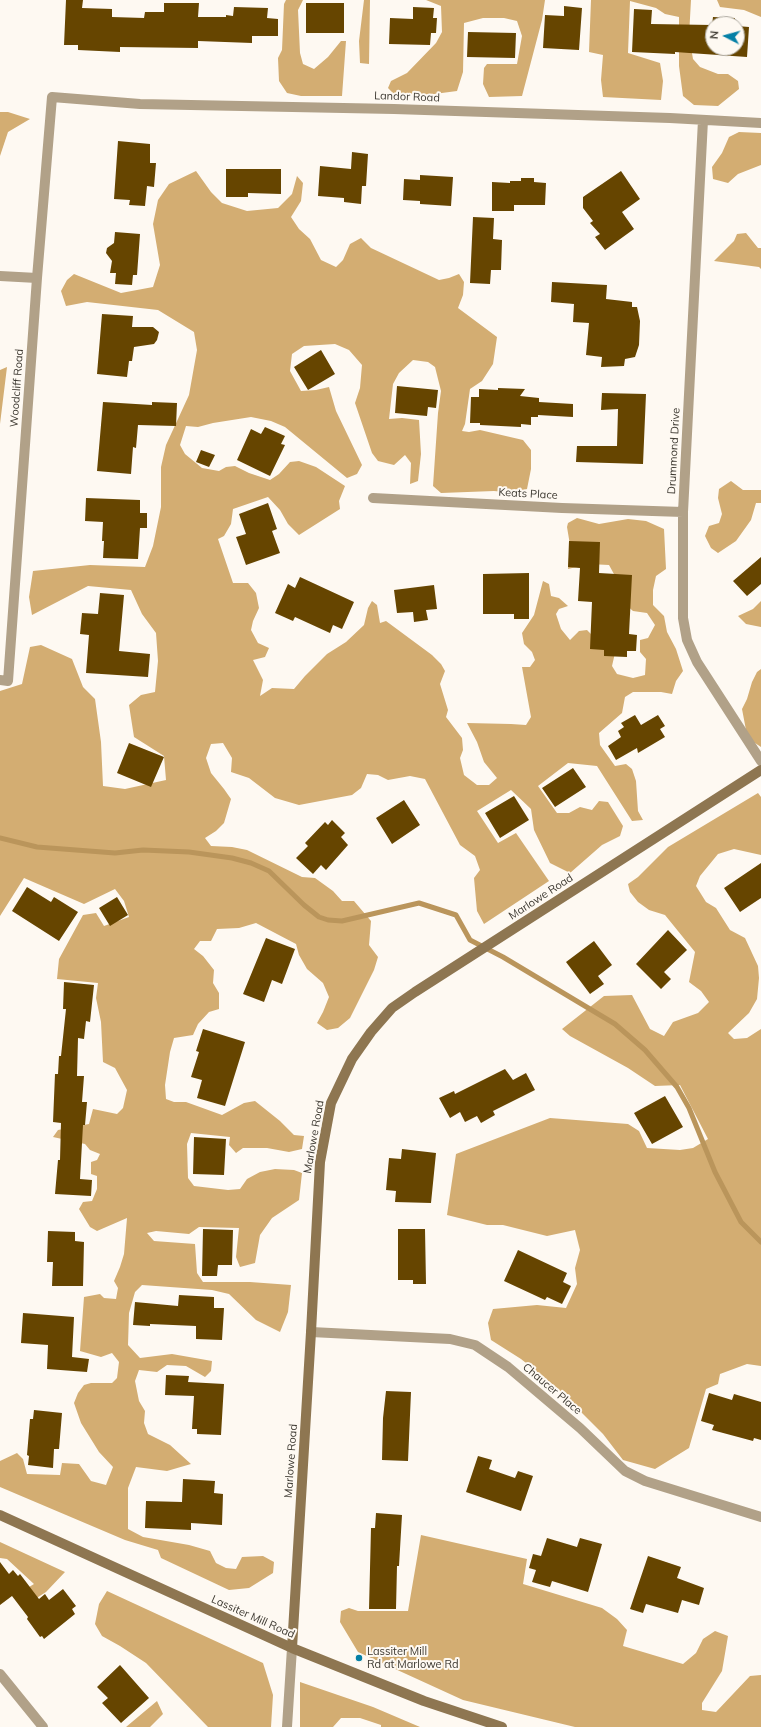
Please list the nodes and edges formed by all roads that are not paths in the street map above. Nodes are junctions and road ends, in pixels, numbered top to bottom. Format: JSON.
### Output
{"nodes":[{"id":1,"x":52,"y":97,"type":"joint"},
{"id":2,"x":703,"y":120,"type":"junction"},
{"id":3,"x":761,"y":123,"type":"edge"},
{"id":4,"x":0,"y":276,"type":"edge"},
{"id":5,"x":37,"y":278,"type":"junction"},
{"id":6,"x":372,"y":498,"type":"dead end"},
{"id":7,"x":683,"y":512,"type":"junction"},
{"id":8,"x":4,"y":680,"type":"edge"},
{"id":9,"x":761,"y":762,"type":"edge"},
{"id":10,"x":761,"y":770,"type":"edge"},
{"id":11,"x":311,"y":1332,"type":"junction"},
{"id":12,"x":0,"y":1515,"type":"edge"},
{"id":13,"x":761,"y":1518,"type":"edge"},
{"id":14,"x":292,"y":1648,"type":"junction"},
{"id":15,"x":0,"y":1674,"type":"edge"},
{"id":16,"x":43,"y":1727,"type":"edge"},
{"id":17,"x":287,"y":1727,"type":"edge"},
{"id":18,"x":502,"y":1727,"type":"edge"}],
"edges":[{"from":1,"to":2,"type":"street","name":"Landor Road"},
{"from":1,"to":5,"type":"street","name":"Woodcliff Road"},
{"from":2,"to":3,"type":"street","name":"Landor Road"},
{"from":2,"to":7,"type":"street","name":"Drummond Drive"},
{"from":4,"to":5,"type":"street"},
{"from":5,"to":8,"type":"street","name":"Woodcliff Road"},
{"from":6,"to":7,"type":"street","name":"Keats Place"},
{"from":7,"to":9,"type":"street","name":"Drummond Drive"},
{"from":10,"to":11,"type":"street","name":"Marlowe Road"},
{"from":11,"to":13,"type":"street","name":"Chaucer Place"},
{"from":11,"to":14,"type":"street","name":"Marlowe Road"},
{"from":12,"to":14,"type":"street","name":"Lassiter Mill Road"},
{"from":14,"to":17,"type":"street","name":"Marlowe Road"},
{"from":14,"to":18,"type":"street","name":"Lassiter Mill Road"},
{"from":15,"to":16,"type":"street"}]}
